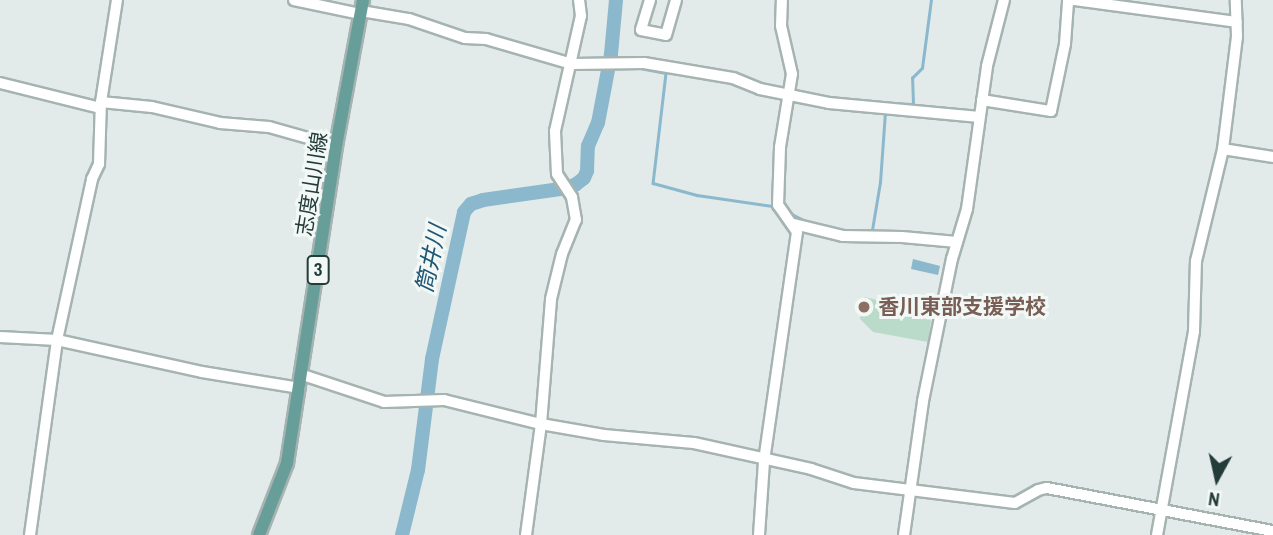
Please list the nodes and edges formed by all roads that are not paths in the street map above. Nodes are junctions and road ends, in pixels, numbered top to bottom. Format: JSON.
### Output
{"nodes":[{"id":1,"x":117,"y":0,"type":"edge"},
{"id":2,"x":294,"y":0,"type":"edge"},
{"id":3,"x":579,"y":0,"type":"edge"},
{"id":4,"x":650,"y":0,"type":"edge"},
{"id":5,"x":676,"y":0,"type":"edge"},
{"id":6,"x":782,"y":0,"type":"edge"},
{"id":7,"x":1004,"y":0,"type":"edge"},
{"id":8,"x":1073,"y":0,"type":"edge"},
{"id":9,"x":1236,"y":0,"type":"edge"},
{"id":10,"x":361,"y":8,"type":"edge"},
{"id":11,"x":1237,"y":22,"type":"junction"},
{"id":12,"x":572,"y":64,"type":"junction"},
{"id":13,"x":0,"y":83,"type":"edge"},
{"id":14,"x":789,"y":95,"type":"junction"},
{"id":15,"x":982,"y":100,"type":"junction"},
{"id":16,"x":101,"y":105,"type":"junction"},
{"id":17,"x":979,"y":117,"type":"junction"},
{"id":18,"x":336,"y":146,"type":"junction"},
{"id":19,"x":1223,"y":149,"type":"junction"},
{"id":20,"x":1273,"y":157,"type":"edge"},
{"id":21,"x":794,"y":224,"type":"junction"},
{"id":22,"x":957,"y":242,"type":"junction"},
{"id":23,"x":0,"y":337,"type":"edge"},
{"id":24,"x":57,"y":340,"type":"junction"},
{"id":25,"x":302,"y":382,"type":"junction"},
{"id":26,"x":541,"y":424,"type":"junction"},
{"id":27,"x":764,"y":461,"type":"junction"},
{"id":28,"x":910,"y":488,"type":"junction"},
{"id":29,"x":1161,"y":512,"type":"junction"},
{"id":30,"x":1273,"y":531,"type":"edge"},
{"id":31,"x":30,"y":535,"type":"edge"},
{"id":32,"x":259,"y":535,"type":"edge"},
{"id":33,"x":526,"y":535,"type":"edge"},
{"id":34,"x":759,"y":535,"type":"edge"},
{"id":35,"x":904,"y":535,"type":"edge"},
{"id":36,"x":1157,"y":535,"type":"edge"}],
"edges":[{"from":1,"to":16,"type":"street"},
{"from":2,"to":10,"type":"street"},
{"from":3,"to":12,"type":"street"},
{"from":4,"to":5,"type":"street"},
{"from":6,"to":14,"type":"street"},
{"from":7,"to":15,"type":"street"},
{"from":8,"to":11,"type":"street"},
{"from":8,"to":15,"type":"street"},
{"from":9,"to":11,"type":"street"},
{"from":10,"to":12,"type":"street"},
{"from":10,"to":18,"type":"main road","name":"志度山川線","number":"3"},
{"from":11,"to":19,"type":"street"},
{"from":12,"to":14,"type":"street"},
{"from":12,"to":26,"type":"street"},
{"from":13,"to":16,"type":"street"},
{"from":14,"to":17,"type":"street"},
{"from":14,"to":21,"type":"street"},
{"from":15,"to":17,"type":"street"},
{"from":16,"to":18,"type":"street"},
{"from":16,"to":24,"type":"street"},
{"from":17,"to":22,"type":"street"},
{"from":18,"to":25,"type":"main road","name":"志度山川線","number":"3"},
{"from":19,"to":20,"type":"street"},
{"from":19,"to":29,"type":"street"},
{"from":21,"to":22,"type":"street"},
{"from":21,"to":27,"type":"street"},
{"from":22,"to":28,"type":"street"},
{"from":23,"to":24,"type":"street"},
{"from":24,"to":25,"type":"street"},
{"from":24,"to":31,"type":"street"},
{"from":25,"to":26,"type":"street"},
{"from":25,"to":32,"type":"main road","name":"志度山川線","number":"3"},
{"from":26,"to":27,"type":"street"},
{"from":26,"to":33,"type":"street"},
{"from":27,"to":28,"type":"street"},
{"from":27,"to":34,"type":"street"},
{"from":28,"to":29,"type":"street"},
{"from":28,"to":35,"type":"street"},
{"from":29,"to":30,"type":"street"},
{"from":29,"to":36,"type":"street"}]}
